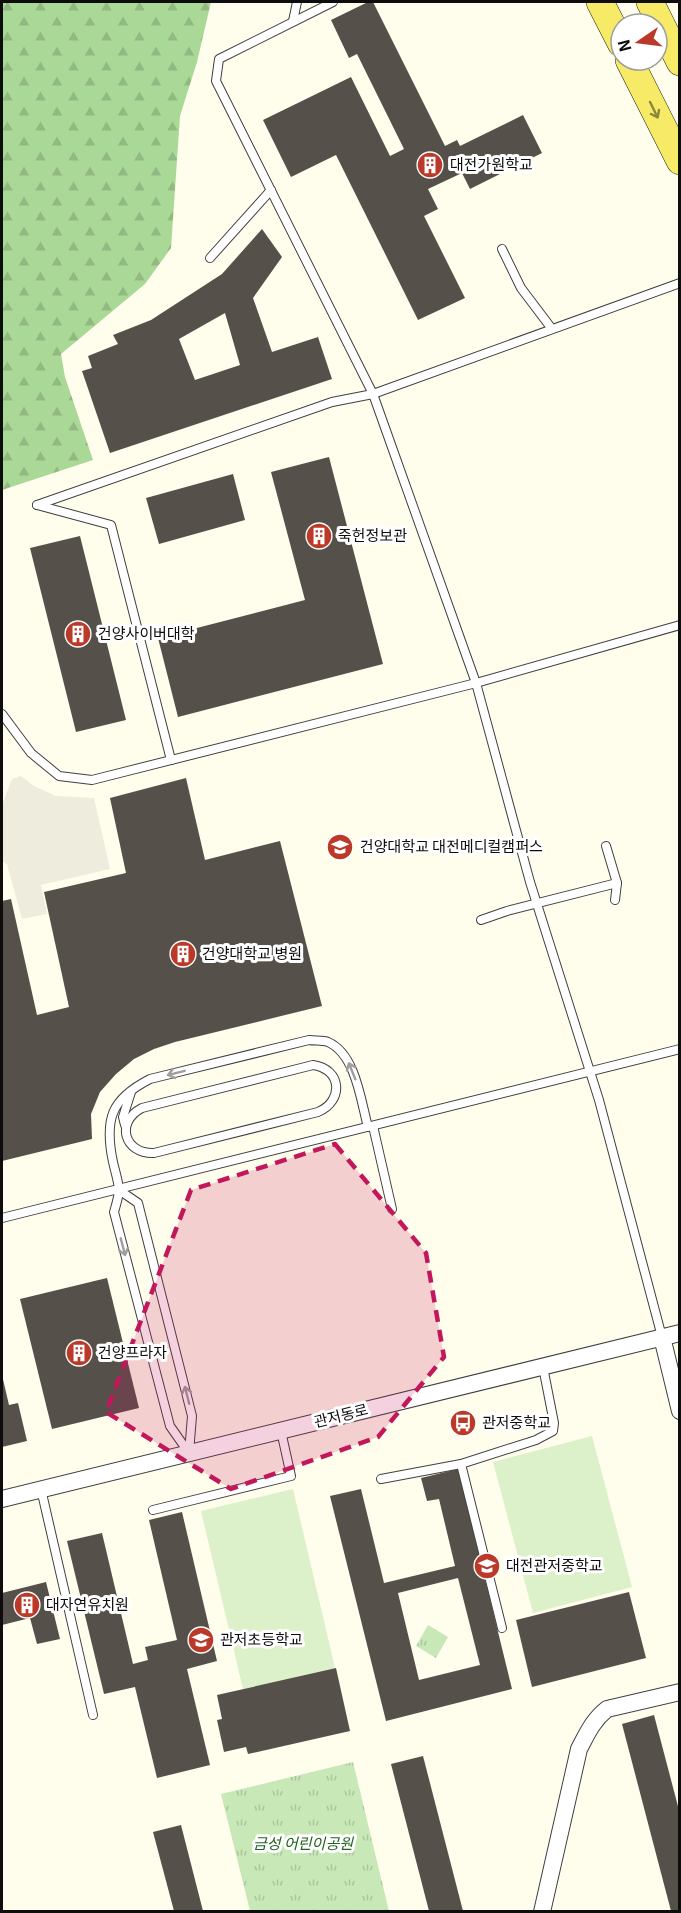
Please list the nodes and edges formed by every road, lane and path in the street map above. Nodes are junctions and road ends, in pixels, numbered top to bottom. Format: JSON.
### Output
{"nodes":[{"id":1,"x":297,"y":2,"type":"edge"},
{"id":2,"x":333,"y":2,"type":"edge"},
{"id":3,"x":600,"y":2,"type":"edge"},
{"id":4,"x":650,"y":2,"type":"edge"},
{"id":5,"x":609,"y":20,"type":"edge"},
{"id":6,"x":293,"y":21,"type":"junction"},
{"id":7,"x":680,"y":62,"type":"edge"},
{"id":8,"x":635,"y":72,"type":"edge"},
{"id":9,"x":680,"y":161,"type":"edge"},
{"id":10,"x":271,"y":190,"type":"junction"},
{"id":11,"x":502,"y":249,"type":"dead end"},
{"id":12,"x":210,"y":258,"type":"dead end"},
{"id":13,"x":680,"y":283,"type":"edge"},
{"id":14,"x":552,"y":329,"type":"junction"},
{"id":15,"x":373,"y":394,"type":"junction"},
{"id":16,"x":680,"y":625,"type":"edge"},
{"id":17,"x":476,"y":684,"type":"junction"},
{"id":18,"x":2,"y":714,"type":"edge"},
{"id":19,"x":171,"y":760,"type":"junction"},
{"id":20,"x":606,"y":846,"type":"dead end"},
{"id":21,"x":616,"y":883,"type":"junction"},
{"id":22,"x":615,"y":900,"type":"dead end"},
{"id":23,"x":536,"y":903,"type":"junction"},
{"id":24,"x":481,"y":920,"type":"dead end"},
{"id":25,"x":680,"y":1049,"type":"edge"},
{"id":26,"x":590,"y":1071,"type":"junction"},
{"id":27,"x":132,"y":1088,"type":"junction"},
{"id":28,"x":135,"y":1111,"type":"junction"},
{"id":29,"x":123,"y":1117,"type":"junction"},
{"id":30,"x":370,"y":1127,"type":"junction"},
{"id":31,"x":109,"y":1131,"type":"junction"},
{"id":32,"x":126,"y":1131,"type":"junction"},
{"id":33,"x":119,"y":1190,"type":"junction"},
{"id":34,"x":392,"y":1209,"type":"dead end"},
{"id":35,"x":2,"y":1218,"type":"edge"},
{"id":36,"x":680,"y":1333,"type":"edge"},
{"id":37,"x":662,"y":1337,"type":"junction"},
{"id":38,"x":543,"y":1366,"type":"junction"},
{"id":39,"x":680,"y":1412,"type":"edge"},
{"id":40,"x":281,"y":1431,"type":"junction"},
{"id":41,"x":189,"y":1453,"type":"junction"},
{"id":42,"x":461,"y":1464,"type":"junction"},
{"id":43,"x":381,"y":1479,"type":"dead end"},
{"id":44,"x":41,"y":1489,"type":"junction"},
{"id":45,"x":2,"y":1499,"type":"edge"},
{"id":46,"x":153,"y":1510,"type":"dead end"},
{"id":47,"x":502,"y":1628,"type":"dead end"},
{"id":48,"x":680,"y":1692,"type":"edge"},
{"id":49,"x":93,"y":1714,"type":"dead end"},
{"id":50,"x":542,"y":1911,"type":"edge"}],
"edges":[{"from":1,"to":6,"type":"lane"},
{"from":2,"to":6,"type":"lane"},
{"from":3,"to":5,"type":"main road"},
{"from":4,"to":7,"type":"main road"},
{"from":6,"to":10,"type":"lane"},
{"from":8,"to":9,"type":"main road","one_way":true},
{"from":10,"to":12,"type":"lane"},
{"from":10,"to":15,"type":"lane"},
{"from":11,"to":14,"type":"lane"},
{"from":13,"to":14,"type":"lane"},
{"from":14,"to":15,"type":"lane"},
{"from":15,"to":17,"type":"lane"},
{"from":15,"to":19,"type":"lane"},
{"from":16,"to":17,"type":"lane"},
{"from":17,"to":19,"type":"lane"},
{"from":17,"to":23,"type":"lane"},
{"from":18,"to":19,"type":"lane"},
{"from":20,"to":21,"type":"lane"},
{"from":21,"to":22,"type":"lane"},
{"from":21,"to":23,"type":"lane"},
{"from":23,"to":24,"type":"lane"},
{"from":23,"to":26,"type":"lane"},
{"from":25,"to":26,"type":"lane"},
{"from":26,"to":30,"type":"lane"},
{"from":26,"to":37,"type":"lane"},
{"from":27,"to":29,"type":"lane"},
{"from":30,"to":27,"type":"lane","one_way":true},
{"from":27,"to":31,"type":"lane"},
{"from":28,"to":29,"type":"lane"},
{"from":28,"to":32,"type":"lane"},
{"from":28,"to":32,"type":"lane"},
{"from":29,"to":31,"type":"lane"},
{"from":29,"to":32,"type":"lane"},
{"from":30,"to":33,"type":"lane"},
{"from":30,"to":34,"type":"lane"},
{"from":31,"to":33,"type":"lane"},
{"from":33,"to":35,"type":"lane"},
{"from":33,"to":41,"type":"lane","one_way":true},
{"from":41,"to":33,"type":"lane","one_way":true},
{"from":36,"to":37,"type":"street","name":"관저동로"},
{"from":37,"to":38,"type":"street","name":"관저동로"},
{"from":37,"to":39,"type":"street"},
{"from":38,"to":40,"type":"street","name":"관저동로"},
{"from":38,"to":42,"type":"lane"},
{"from":40,"to":41,"type":"street","name":"관저동로"},
{"from":40,"to":46,"type":"lane"},
{"from":41,"to":44,"type":"street","name":"관저동로"},
{"from":42,"to":43,"type":"lane"},
{"from":42,"to":47,"type":"lane"},
{"from":44,"to":45,"type":"street","name":"관저동로"},
{"from":44,"to":49,"type":"lane"},
{"from":48,"to":50,"type":"street"}]}
